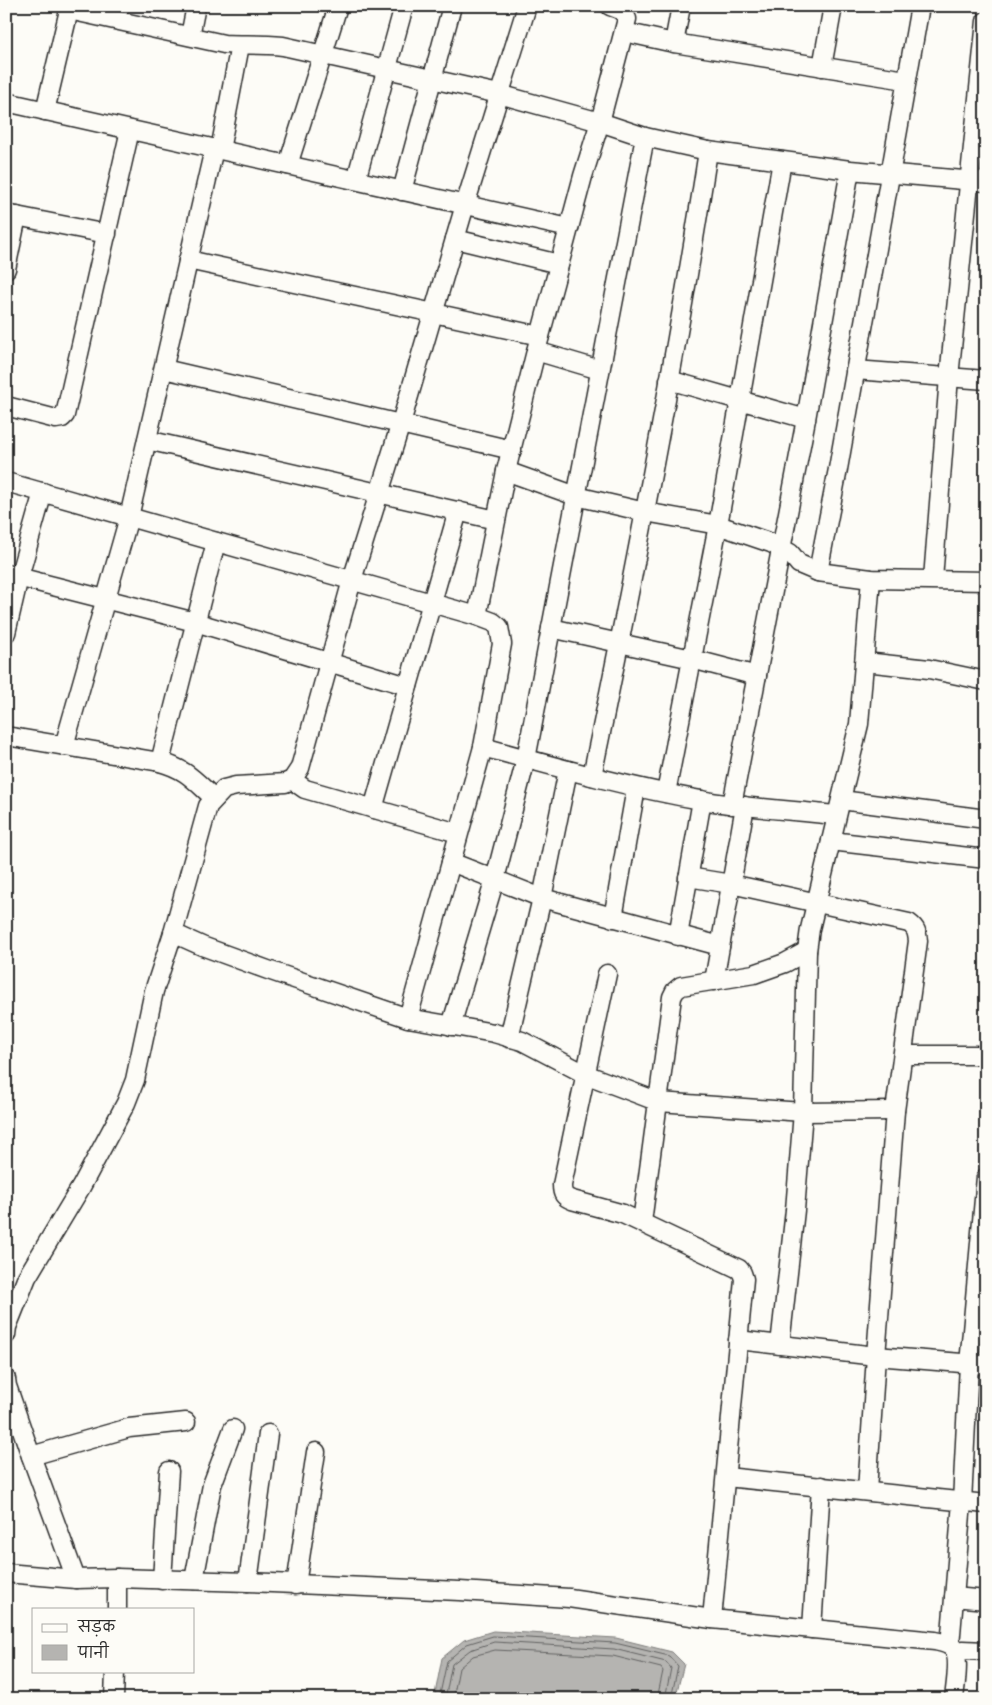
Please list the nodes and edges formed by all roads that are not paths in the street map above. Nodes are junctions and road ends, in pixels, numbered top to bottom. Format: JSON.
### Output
{"nodes":[{"id":1,"x":196,"y":6,"type":"edge"},
{"id":2,"x":338,"y":6,"type":"edge"},
{"id":3,"x":404,"y":6,"type":"edge"},
{"id":4,"x":452,"y":6,"type":"edge"},
{"id":5,"x":527,"y":6,"type":"edge"},
{"id":6,"x":610,"y":6,"type":"edge"},
{"id":7,"x":681,"y":6,"type":"edge"},
{"id":8,"x":833,"y":6,"type":"edge"},
{"id":9,"x":920,"y":6,"type":"edge"},
{"id":10,"x":70,"y":8,"type":"edge"},
{"id":11,"x":113,"y":13,"type":"edge"},
{"id":12,"x":986,"y":20,"type":"edge"},
{"id":13,"x":624,"y":32,"type":"junction"},
{"id":14,"x":190,"y":36,"type":"junction"},
{"id":15,"x":674,"y":43,"type":"junction"},
{"id":16,"x":240,"y":45,"type":"junction"},
{"id":17,"x":322,"y":55,"type":"junction"},
{"id":18,"x":822,"y":67,"type":"junction"},
{"id":19,"x":387,"y":69,"type":"junction"},
{"id":20,"x":432,"y":80,"type":"junction"},
{"id":21,"x":906,"y":80,"type":"junction"},
{"id":22,"x":499,"y":94,"type":"junction"},
{"id":23,"x":6,"y":102,"type":"edge"},
{"id":24,"x":45,"y":111,"type":"junction"},
{"id":25,"x":600,"y":122,"type":"junction"},
{"id":26,"x":130,"y":130,"type":"junction"},
{"id":27,"x":645,"y":137,"type":"junction"},
{"id":28,"x":217,"y":150,"type":"junction"},
{"id":29,"x":708,"y":150,"type":"junction"},
{"id":30,"x":782,"y":161,"type":"junction"},
{"id":31,"x":288,"y":165,"type":"junction"},
{"id":32,"x":850,"y":170,"type":"junction"},
{"id":33,"x":890,"y":174,"type":"junction"},
{"id":34,"x":356,"y":180,"type":"junction"},
{"id":35,"x":978,"y":182,"type":"edge"},
{"id":36,"x":402,"y":191,"type":"junction"},
{"id":37,"x":465,"y":204,"type":"junction"},
{"id":38,"x":12,"y":215,"type":"edge"},
{"id":39,"x":569,"y":228,"type":"junction"},
{"id":40,"x":106,"y":234,"type":"junction"},
{"id":41,"x":455,"y":239,"type":"junction"},
{"id":42,"x":188,"y":260,"type":"junction"},
{"id":43,"x":559,"y":264,"type":"junction"},
{"id":44,"x":6,"y":269,"type":"edge"},
{"id":45,"x":433,"y":313,"type":"junction"},
{"id":46,"x":538,"y":344,"type":"junction"},
{"id":47,"x":164,"y":369,"type":"junction"},
{"id":48,"x":600,"y":370,"type":"junction"},
{"id":49,"x":855,"y":370,"type":"junction"},
{"id":50,"x":949,"y":376,"type":"junction"},
{"id":51,"x":669,"y":380,"type":"junction"},
{"id":52,"x":986,"y":380,"type":"edge"},
{"id":53,"x":740,"y":400,"type":"junction"},
{"id":54,"x":6,"y":406,"type":"edge"},
{"id":55,"x":806,"y":419,"type":"junction"},
{"id":56,"x":401,"y":423,"type":"junction"},
{"id":57,"x":147,"y":440,"type":"junction"},
{"id":58,"x":512,"y":450,"type":"junction"},
{"id":59,"x":506,"y":471,"type":"junction"},
{"id":60,"x":6,"y":482,"type":"edge"},
{"id":61,"x":43,"y":492,"type":"junction"},
{"id":62,"x":378,"y":493,"type":"junction"},
{"id":63,"x":576,"y":496,"type":"junction"},
{"id":64,"x":458,"y":511,"type":"junction"},
{"id":65,"x":644,"y":512,"type":"junction"},
{"id":66,"x":129,"y":517,"type":"junction"},
{"id":67,"x":496,"y":520,"type":"junction"},
{"id":68,"x":718,"y":526,"type":"junction"},
{"id":69,"x":216,"y":542,"type":"junction"},
{"id":70,"x":781,"y":548,"type":"junction"},
{"id":71,"x":818,"y":572,"type":"junction"},
{"id":72,"x":13,"y":576,"type":"edge"},
{"id":73,"x":871,"y":579,"type":"junction"},
{"id":74,"x":934,"y":579,"type":"junction"},
{"id":75,"x":352,"y":580,"type":"junction"},
{"id":76,"x":986,"y":581,"type":"edge"},
{"id":77,"x":106,"y":600,"type":"junction"},
{"id":78,"x":432,"y":603,"type":"junction"},
{"id":79,"x":477,"y":616,"type":"junction"},
{"id":80,"x":195,"y":622,"type":"junction"},
{"id":81,"x":551,"y":628,"type":"junction"},
{"id":82,"x":6,"y":633,"type":"edge"},
{"id":83,"x":620,"y":642,"type":"junction"},
{"id":84,"x":692,"y":659,"type":"junction"},
{"id":85,"x":329,"y":662,"type":"junction"},
{"id":86,"x":865,"y":662,"type":"junction"},
{"id":87,"x":756,"y":676,"type":"junction"},
{"id":88,"x":986,"y":680,"type":"edge"},
{"id":89,"x":408,"y":686,"type":"junction"},
{"id":90,"x":6,"y":736,"type":"edge"},
{"id":91,"x":64,"y":746,"type":"junction"},
{"id":92,"x":484,"y":747,"type":"junction"},
{"id":93,"x":526,"y":759,"type":"junction"},
{"id":94,"x":160,"y":762,"type":"junction"},
{"id":95,"x":568,"y":770,"type":"junction"},
{"id":96,"x":592,"y":776,"type":"junction"},
{"id":97,"x":292,"y":780,"type":"junction"},
{"id":98,"x":636,"y":788,"type":"junction"},
{"id":99,"x":666,"y":793,"type":"junction"},
{"id":100,"x":214,"y":798,"type":"junction"},
{"id":101,"x":702,"y":800,"type":"junction"},
{"id":102,"x":738,"y":806,"type":"junction"},
{"id":103,"x":839,"y":807,"type":"junction"},
{"id":104,"x":373,"y":809,"type":"junction"},
{"id":105,"x":986,"y":818,"type":"edge"},
{"id":106,"x":458,"y":833,"type":"junction"},
{"id":107,"x":831,"y":841,"type":"junction"},
{"id":108,"x":986,"y":860,"type":"edge"},
{"id":109,"x":451,"y":862,"type":"junction"},
{"id":110,"x":688,"y":877,"type":"junction"},
{"id":111,"x":495,"y":879,"type":"junction"},
{"id":112,"x":731,"y":884,"type":"junction"},
{"id":113,"x":542,"y":898,"type":"junction"},
{"id":114,"x":818,"y":903,"type":"junction"},
{"id":115,"x":613,"y":918,"type":"junction"},
{"id":116,"x":173,"y":933,"type":"junction"},
{"id":117,"x":678,"y":936,"type":"junction"},
{"id":118,"x":720,"y":946,"type":"junction"},
{"id":119,"x":807,"y":951,"type":"junction"},
{"id":120,"x":607,"y":974,"type":"dead end"},
{"id":121,"x":714,"y":981,"type":"junction"},
{"id":122,"x":408,"y":1018,"type":"junction"},
{"id":123,"x":451,"y":1026,"type":"junction"},
{"id":124,"x":509,"y":1038,"type":"junction"},
{"id":125,"x":903,"y":1054,"type":"junction"},
{"id":126,"x":986,"y":1055,"type":"edge"},
{"id":127,"x":585,"y":1074,"type":"junction"},
{"id":128,"x":659,"y":1102,"type":"junction"},
{"id":129,"x":896,"y":1111,"type":"junction"},
{"id":130,"x":803,"y":1112,"type":"junction"},
{"id":131,"x":986,"y":1177,"type":"edge"},
{"id":132,"x":642,"y":1222,"type":"junction"},
{"id":133,"x":6,"y":1335,"type":"edge"},
{"id":134,"x":738,"y":1340,"type":"junction"},
{"id":135,"x":780,"y":1345,"type":"junction"},
{"id":136,"x":876,"y":1356,"type":"junction"},
{"id":137,"x":977,"y":1365,"type":"edge"},
{"id":138,"x":6,"y":1379,"type":"edge"},
{"id":139,"x":186,"y":1422,"type":"dead end"},
{"id":140,"x":233,"y":1429,"type":"dead end"},
{"id":141,"x":268,"y":1434,"type":"dead end"},
{"id":142,"x":316,"y":1452,"type":"dead end"},
{"id":143,"x":31,"y":1456,"type":"junction"},
{"id":144,"x":169,"y":1471,"type":"dead end"},
{"id":145,"x":726,"y":1476,"type":"junction"},
{"id":146,"x":821,"y":1486,"type":"junction"},
{"id":147,"x":867,"y":1491,"type":"junction"},
{"id":148,"x":962,"y":1502,"type":"junction"},
{"id":149,"x":986,"y":1504,"type":"edge"},
{"id":150,"x":6,"y":1573,"type":"edge"},
{"id":151,"x":118,"y":1578,"type":"junction"},
{"id":152,"x":76,"y":1579,"type":"junction"},
{"id":153,"x":162,"y":1580,"type":"junction"},
{"id":154,"x":194,"y":1580,"type":"junction"},
{"id":155,"x":248,"y":1582,"type":"junction"},
{"id":156,"x":296,"y":1585,"type":"junction"},
{"id":157,"x":954,"y":1598,"type":"junction"},
{"id":158,"x":986,"y":1600,"type":"edge"},
{"id":159,"x":116,"y":1608,"type":"edge"},
{"id":160,"x":712,"y":1619,"type":"junction"},
{"id":161,"x":812,"y":1629,"type":"junction"},
{"id":162,"x":953,"y":1649,"type":"junction"},
{"id":163,"x":986,"y":1651,"type":"edge"},
{"id":164,"x":115,"y":1672,"type":"edge"},
{"id":165,"x":114,"y":1699,"type":"edge"},
{"id":166,"x":954,"y":1699,"type":"edge"}],
"edges":[{"from":1,"to":14,"type":"street"},
{"from":2,"to":17,"type":"street"},
{"from":3,"to":19,"type":"street"},
{"from":4,"to":20,"type":"street"},
{"from":5,"to":22,"type":"street"},
{"from":6,"to":13,"type":"street"},
{"from":7,"to":15,"type":"street"},
{"from":8,"to":18,"type":"street"},
{"from":9,"to":21,"type":"street"},
{"from":10,"to":11,"type":"street"},
{"from":10,"to":24,"type":"street"},
{"from":11,"to":14,"type":"street"},
{"from":12,"to":35,"type":"street"},
{"from":13,"to":15,"type":"street"},
{"from":13,"to":25,"type":"street"},
{"from":14,"to":16,"type":"street"},
{"from":15,"to":18,"type":"street"},
{"from":16,"to":17,"type":"street"},
{"from":16,"to":28,"type":"street"},
{"from":17,"to":19,"type":"street"},
{"from":17,"to":31,"type":"street"},
{"from":18,"to":21,"type":"street"},
{"from":19,"to":20,"type":"street"},
{"from":19,"to":34,"type":"street"},
{"from":20,"to":22,"type":"street"},
{"from":20,"to":36,"type":"street"},
{"from":21,"to":33,"type":"street"},
{"from":22,"to":25,"type":"street"},
{"from":22,"to":37,"type":"street"},
{"from":23,"to":24,"type":"street"},
{"from":24,"to":26,"type":"street"},
{"from":25,"to":27,"type":"street"},
{"from":25,"to":39,"type":"street"},
{"from":26,"to":28,"type":"street"},
{"from":26,"to":40,"type":"street"},
{"from":27,"to":29,"type":"street"},
{"from":27,"to":48,"type":"street"},
{"from":28,"to":31,"type":"street"},
{"from":28,"to":42,"type":"street"},
{"from":29,"to":30,"type":"street"},
{"from":29,"to":51,"type":"street"},
{"from":30,"to":32,"type":"street"},
{"from":30,"to":53,"type":"street"},
{"from":31,"to":34,"type":"street"},
{"from":32,"to":33,"type":"street"},
{"from":32,"to":55,"type":"street"},
{"from":33,"to":35,"type":"street"},
{"from":33,"to":49,"type":"street"},
{"from":34,"to":36,"type":"street"},
{"from":35,"to":50,"type":"street"},
{"from":36,"to":37,"type":"street"},
{"from":37,"to":39,"type":"street"},
{"from":37,"to":41,"type":"street"},
{"from":38,"to":40,"type":"street"},
{"from":38,"to":44,"type":"street"},
{"from":39,"to":43,"type":"street"},
{"from":40,"to":54,"type":"street"},
{"from":41,"to":43,"type":"street"},
{"from":41,"to":45,"type":"street"},
{"from":42,"to":45,"type":"street"},
{"from":42,"to":47,"type":"street"},
{"from":43,"to":46,"type":"street"},
{"from":45,"to":46,"type":"street"},
{"from":45,"to":56,"type":"street"},
{"from":46,"to":48,"type":"street"},
{"from":46,"to":58,"type":"street"},
{"from":47,"to":56,"type":"street"},
{"from":47,"to":57,"type":"street"},
{"from":48,"to":63,"type":"street"},
{"from":49,"to":50,"type":"street"},
{"from":49,"to":71,"type":"street"},
{"from":50,"to":52,"type":"street"},
{"from":50,"to":74,"type":"street"},
{"from":51,"to":53,"type":"street"},
{"from":51,"to":65,"type":"street"},
{"from":53,"to":55,"type":"street"},
{"from":53,"to":68,"type":"street"},
{"from":55,"to":70,"type":"street"},
{"from":56,"to":58,"type":"street"},
{"from":56,"to":62,"type":"street"},
{"from":57,"to":62,"type":"street"},
{"from":57,"to":66,"type":"street"},
{"from":58,"to":59,"type":"street"},
{"from":59,"to":63,"type":"street"},
{"from":59,"to":67,"type":"street"},
{"from":60,"to":61,"type":"street"},
{"from":61,"to":66,"type":"street"},
{"from":61,"to":72,"type":"street"},
{"from":62,"to":64,"type":"street"},
{"from":62,"to":75,"type":"street"},
{"from":63,"to":65,"type":"street"},
{"from":63,"to":81,"type":"street"},
{"from":64,"to":67,"type":"street"},
{"from":64,"to":78,"type":"street"},
{"from":65,"to":68,"type":"street"},
{"from":65,"to":83,"type":"street"},
{"from":66,"to":69,"type":"street"},
{"from":66,"to":77,"type":"street"},
{"from":67,"to":79,"type":"street"},
{"from":68,"to":70,"type":"street"},
{"from":68,"to":84,"type":"street"},
{"from":69,"to":75,"type":"street"},
{"from":69,"to":80,"type":"street"},
{"from":70,"to":71,"type":"street"},
{"from":70,"to":87,"type":"street"},
{"from":71,"to":73,"type":"street"},
{"from":72,"to":77,"type":"street"},
{"from":72,"to":82,"type":"street"},
{"from":73,"to":74,"type":"street"},
{"from":73,"to":86,"type":"street"},
{"from":74,"to":76,"type":"street"},
{"from":75,"to":78,"type":"street"},
{"from":75,"to":85,"type":"street"},
{"from":77,"to":80,"type":"street"},
{"from":77,"to":91,"type":"street"},
{"from":78,"to":79,"type":"street"},
{"from":78,"to":89,"type":"street"},
{"from":79,"to":92,"type":"street"},
{"from":80,"to":85,"type":"street"},
{"from":80,"to":94,"type":"street"},
{"from":81,"to":83,"type":"street"},
{"from":81,"to":93,"type":"street"},
{"from":83,"to":84,"type":"street"},
{"from":83,"to":96,"type":"street"},
{"from":84,"to":87,"type":"street"},
{"from":84,"to":99,"type":"street"},
{"from":85,"to":89,"type":"street"},
{"from":85,"to":97,"type":"street"},
{"from":86,"to":88,"type":"street"},
{"from":86,"to":103,"type":"street"},
{"from":87,"to":102,"type":"street"},
{"from":89,"to":104,"type":"street"},
{"from":90,"to":91,"type":"street"},
{"from":91,"to":94,"type":"street"},
{"from":92,"to":93,"type":"street"},
{"from":92,"to":106,"type":"street"},
{"from":93,"to":95,"type":"street"},
{"from":93,"to":111,"type":"street"},
{"from":94,"to":100,"type":"street"},
{"from":95,"to":96,"type":"street"},
{"from":95,"to":113,"type":"street"},
{"from":96,"to":98,"type":"street"},
{"from":97,"to":100,"type":"street"},
{"from":97,"to":104,"type":"street"},
{"from":98,"to":99,"type":"street"},
{"from":98,"to":115,"type":"street"},
{"from":99,"to":101,"type":"street"},
{"from":100,"to":116,"type":"street"},
{"from":101,"to":102,"type":"street"},
{"from":101,"to":110,"type":"street"},
{"from":102,"to":103,"type":"street"},
{"from":102,"to":112,"type":"street"},
{"from":103,"to":105,"type":"street"},
{"from":103,"to":107,"type":"street"},
{"from":104,"to":106,"type":"street"},
{"from":106,"to":109,"type":"street"},
{"from":107,"to":108,"type":"street"},
{"from":107,"to":114,"type":"street"},
{"from":109,"to":111,"type":"street"},
{"from":109,"to":122,"type":"street"},
{"from":110,"to":112,"type":"street"},
{"from":110,"to":117,"type":"street"},
{"from":111,"to":113,"type":"street"},
{"from":111,"to":123,"type":"street"},
{"from":112,"to":114,"type":"street"},
{"from":112,"to":118,"type":"street"},
{"from":113,"to":115,"type":"street"},
{"from":113,"to":124,"type":"street"},
{"from":114,"to":119,"type":"street"},
{"from":114,"to":125,"type":"street"},
{"from":115,"to":117,"type":"street"},
{"from":116,"to":122,"type":"street"},
{"from":116,"to":133,"type":"street"},
{"from":117,"to":118,"type":"street"},
{"from":118,"to":121,"type":"street"},
{"from":119,"to":121,"type":"street"},
{"from":119,"to":130,"type":"street"},
{"from":120,"to":127,"type":"street"},
{"from":121,"to":128,"type":"street"},
{"from":122,"to":123,"type":"street"},
{"from":123,"to":124,"type":"street"},
{"from":124,"to":127,"type":"street"},
{"from":125,"to":126,"type":"street"},
{"from":125,"to":129,"type":"street"},
{"from":127,"to":128,"type":"street"},
{"from":127,"to":132,"type":"street"},
{"from":128,"to":130,"type":"street"},
{"from":128,"to":132,"type":"street"},
{"from":129,"to":130,"type":"street"},
{"from":129,"to":136,"type":"street"},
{"from":130,"to":135,"type":"street"},
{"from":131,"to":137,"type":"street"},
{"from":132,"to":134,"type":"street"},
{"from":134,"to":135,"type":"street"},
{"from":134,"to":145,"type":"street"},
{"from":135,"to":136,"type":"street"},
{"from":136,"to":137,"type":"street"},
{"from":136,"to":147,"type":"street"},
{"from":137,"to":148,"type":"street"},
{"from":138,"to":143,"type":"street"},
{"from":139,"to":143,"type":"street"},
{"from":140,"to":154,"type":"street"},
{"from":141,"to":155,"type":"street"},
{"from":142,"to":156,"type":"street"},
{"from":143,"to":152,"type":"street"},
{"from":144,"to":153,"type":"street"},
{"from":145,"to":146,"type":"street"},
{"from":145,"to":160,"type":"street"},
{"from":146,"to":147,"type":"street"},
{"from":146,"to":161,"type":"street"},
{"from":147,"to":148,"type":"street"},
{"from":148,"to":149,"type":"street"},
{"from":148,"to":157,"type":"street"},
{"from":150,"to":152,"type":"street"},
{"from":151,"to":152,"type":"street"},
{"from":151,"to":153,"type":"street"},
{"from":151,"to":159,"type":"street"},
{"from":153,"to":154,"type":"street"},
{"from":154,"to":155,"type":"street"},
{"from":155,"to":156,"type":"street"},
{"from":156,"to":160,"type":"street"},
{"from":157,"to":158,"type":"street"},
{"from":157,"to":162,"type":"street"},
{"from":160,"to":161,"type":"street"},
{"from":161,"to":162,"type":"street"},
{"from":162,"to":163,"type":"street"},
{"from":162,"to":166,"type":"street"},
{"from":164,"to":165,"type":"street"}]}
